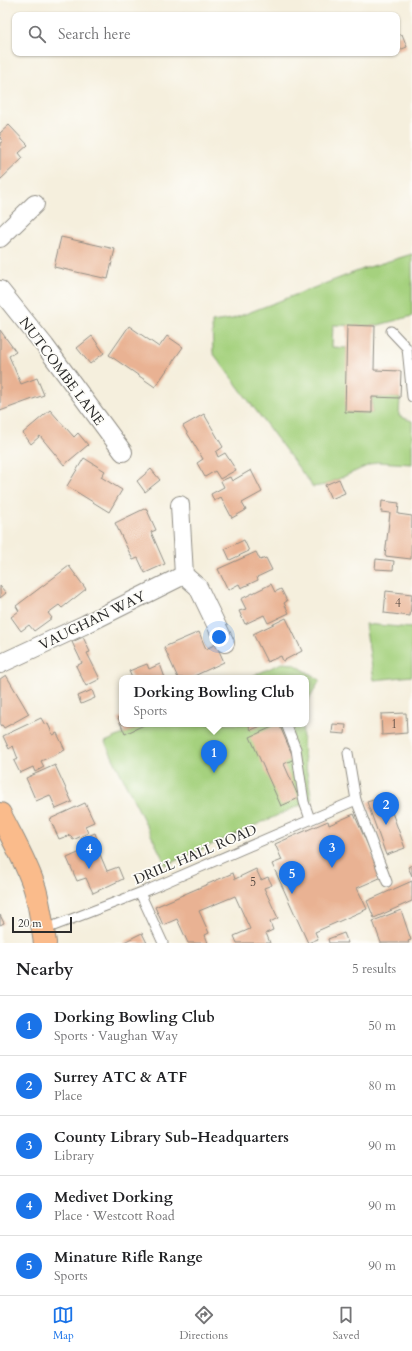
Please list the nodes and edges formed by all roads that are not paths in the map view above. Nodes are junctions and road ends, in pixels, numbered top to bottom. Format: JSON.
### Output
{"nodes":[{"id":1,"x":35,"y":204,"type":"dead end"},
{"id":2,"x":0,"y":238,"type":"edge"},
{"id":3,"x":0,"y":290,"type":"edge"},
{"id":4,"x":391,"y":331,"type":"dead end"},
{"id":5,"x":412,"y":397,"type":"edge"},
{"id":6,"x":123,"y":452,"type":"dead end"},
{"id":7,"x":180,"y":504,"type":"dead end"},
{"id":8,"x":184,"y":575,"type":"junction"},
{"id":9,"x":225,"y":643,"type":"dead end"},
{"id":10,"x":0,"y":664,"type":"edge"},
{"id":11,"x":287,"y":727,"type":"edge"},
{"id":12,"x":348,"y":753,"type":"dead end"},
{"id":13,"x":356,"y":800,"type":"junction"},
{"id":14,"x":0,"y":814,"type":"edge"},
{"id":15,"x":310,"y":819,"type":"junction"},
{"id":16,"x":387,"y":882,"type":"dead end"},
{"id":17,"x":140,"y":893,"type":"junction"},
{"id":18,"x":44,"y":937,"type":"edge"},
{"id":19,"x":163,"y":943,"type":"edge"}],
"edges":[{"from":1,"to":2,"type":"street"},
{"from":3,"to":6,"type":"street","name":"NUTCOMBE LANE"},
{"from":4,"to":5,"type":"lane"},
{"from":7,"to":8,"type":"street"},
{"from":8,"to":9,"type":"street"},
{"from":8,"to":10,"type":"street","name":"VAUGHAN WAY"},
{"from":11,"to":15,"type":"lane"},
{"from":12,"to":13,"type":"lane"},
{"from":13,"to":15,"type":"lane","name":"DRILL HALL ROAD"},
{"from":13,"to":16,"type":"lane"},
{"from":14,"to":18,"type":"main road"},
{"from":15,"to":17,"type":"lane","name":"DRILL HALL ROAD"},
{"from":17,"to":18,"type":"lane","name":"DRILL HALL ROAD"},
{"from":17,"to":19,"type":"lane"}]}
